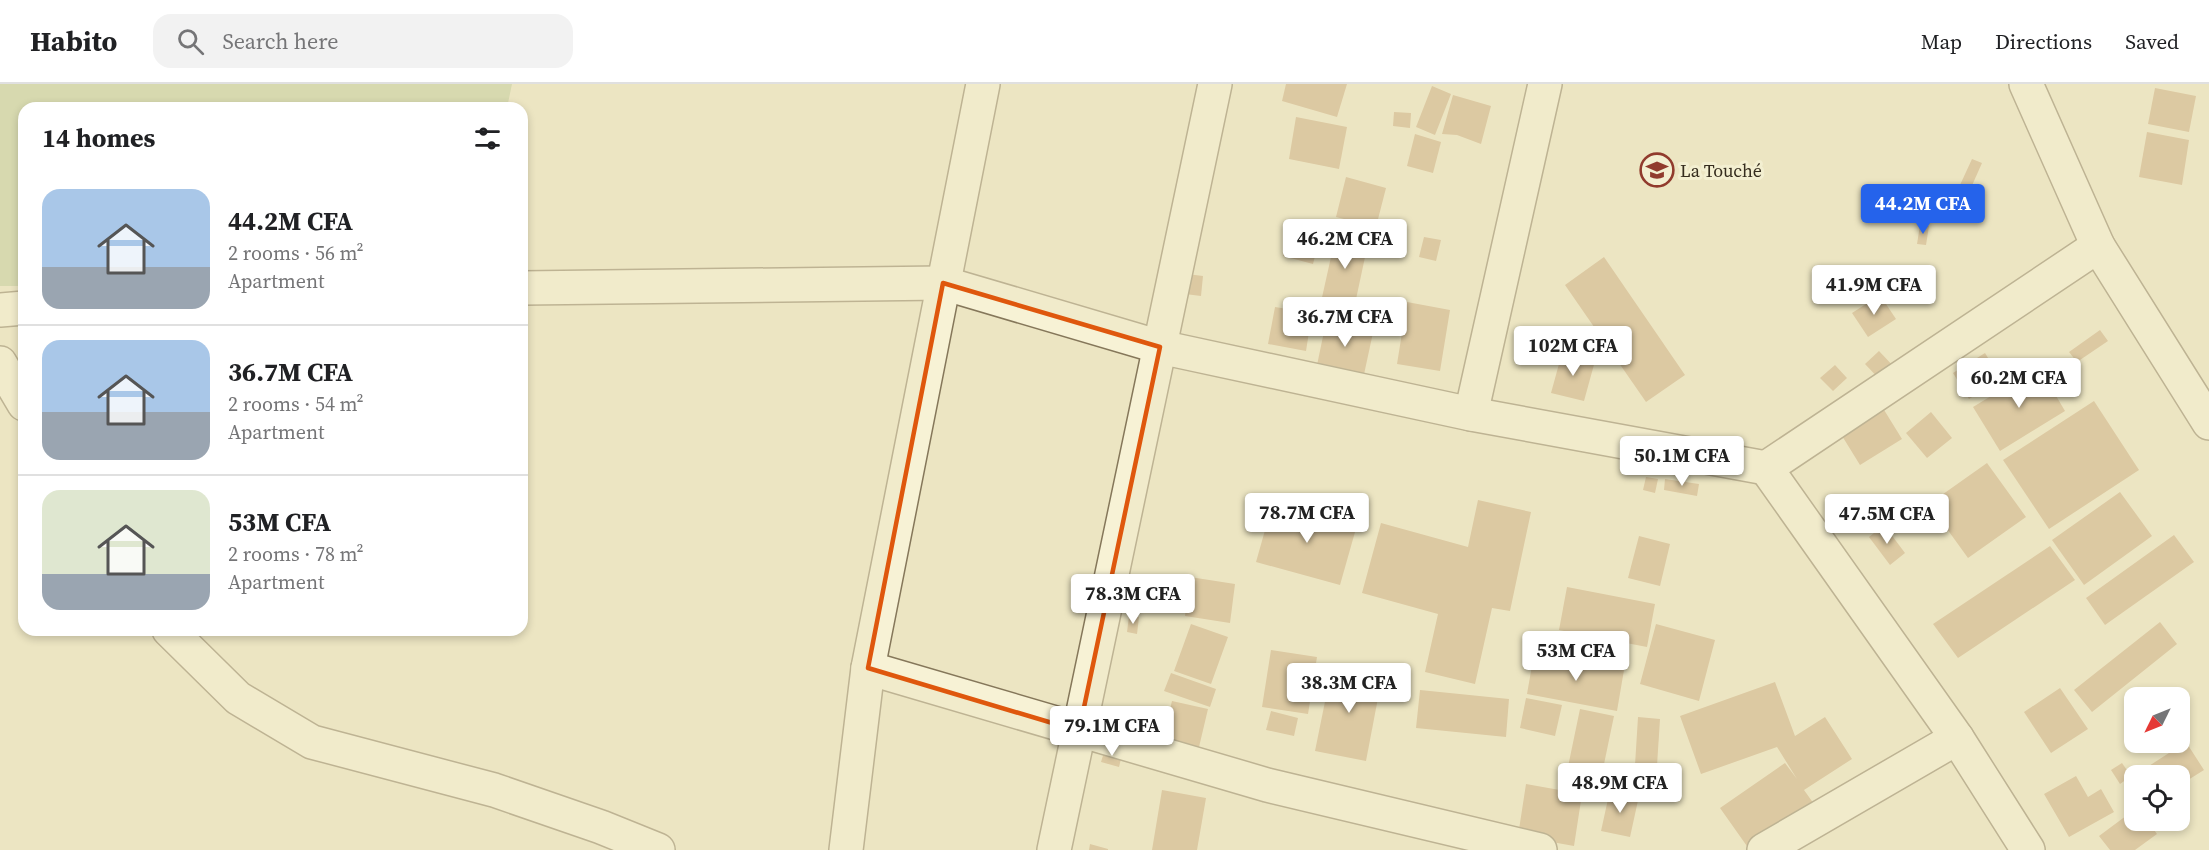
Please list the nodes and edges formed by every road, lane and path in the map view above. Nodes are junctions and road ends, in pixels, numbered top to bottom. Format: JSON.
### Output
{"nodes":[{"id":1,"x":983,"y":84,"type":"edge"},
{"id":2,"x":1215,"y":84,"type":"edge"},
{"id":3,"x":1545,"y":84,"type":"edge"},
{"id":4,"x":2026,"y":84,"type":"edge"},
{"id":5,"x":2098,"y":246,"type":"junction"},
{"id":6,"x":944,"y":283,"type":"junction"},
{"id":7,"x":528,"y":288,"type":"edge"},
{"id":8,"x":18,"y":308,"type":"edge"},
{"id":9,"x":0,"y":310,"type":"edge"},
{"id":10,"x":1160,"y":347,"type":"junction"},
{"id":11,"x":0,"y":363,"type":"edge"},
{"id":12,"x":18,"y":394,"type":"edge"},
{"id":13,"x":1471,"y":414,"type":"junction"},
{"id":14,"x":2209,"y":423,"type":"edge"},
{"id":15,"x":1766,"y":468,"type":"junction"},
{"id":16,"x":175,"y":636,"type":"edge"},
{"id":17,"x":868,"y":668,"type":"junction"},
{"id":18,"x":1079,"y":731,"type":"junction"},
{"id":19,"x":1957,"y":738,"type":"junction"},
{"id":20,"x":658,"y":850,"type":"edge"},
{"id":21,"x":846,"y":850,"type":"edge"},
{"id":22,"x":1054,"y":850,"type":"edge"},
{"id":23,"x":1540,"y":850,"type":"edge"},
{"id":24,"x":1764,"y":850,"type":"edge"},
{"id":25,"x":2028,"y":850,"type":"edge"}],
"edges":[{"from":1,"to":6,"type":"street"},
{"from":2,"to":10,"type":"street"},
{"from":3,"to":13,"type":"street"},
{"from":4,"to":5,"type":"street"},
{"from":5,"to":14,"type":"street"},
{"from":5,"to":15,"type":"street"},
{"from":6,"to":7,"type":"street"},
{"from":6,"to":10,"type":"street"},
{"from":6,"to":17,"type":"street"},
{"from":8,"to":9,"type":"street"},
{"from":10,"to":13,"type":"street"},
{"from":10,"to":18,"type":"street"},
{"from":11,"to":12,"type":"street"},
{"from":13,"to":15,"type":"street"},
{"from":15,"to":19,"type":"street"},
{"from":16,"to":20,"type":"street"},
{"from":17,"to":18,"type":"street"},
{"from":17,"to":21,"type":"street"},
{"from":18,"to":22,"type":"street"},
{"from":18,"to":23,"type":"street"},
{"from":19,"to":24,"type":"street"},
{"from":19,"to":25,"type":"street"}]}
